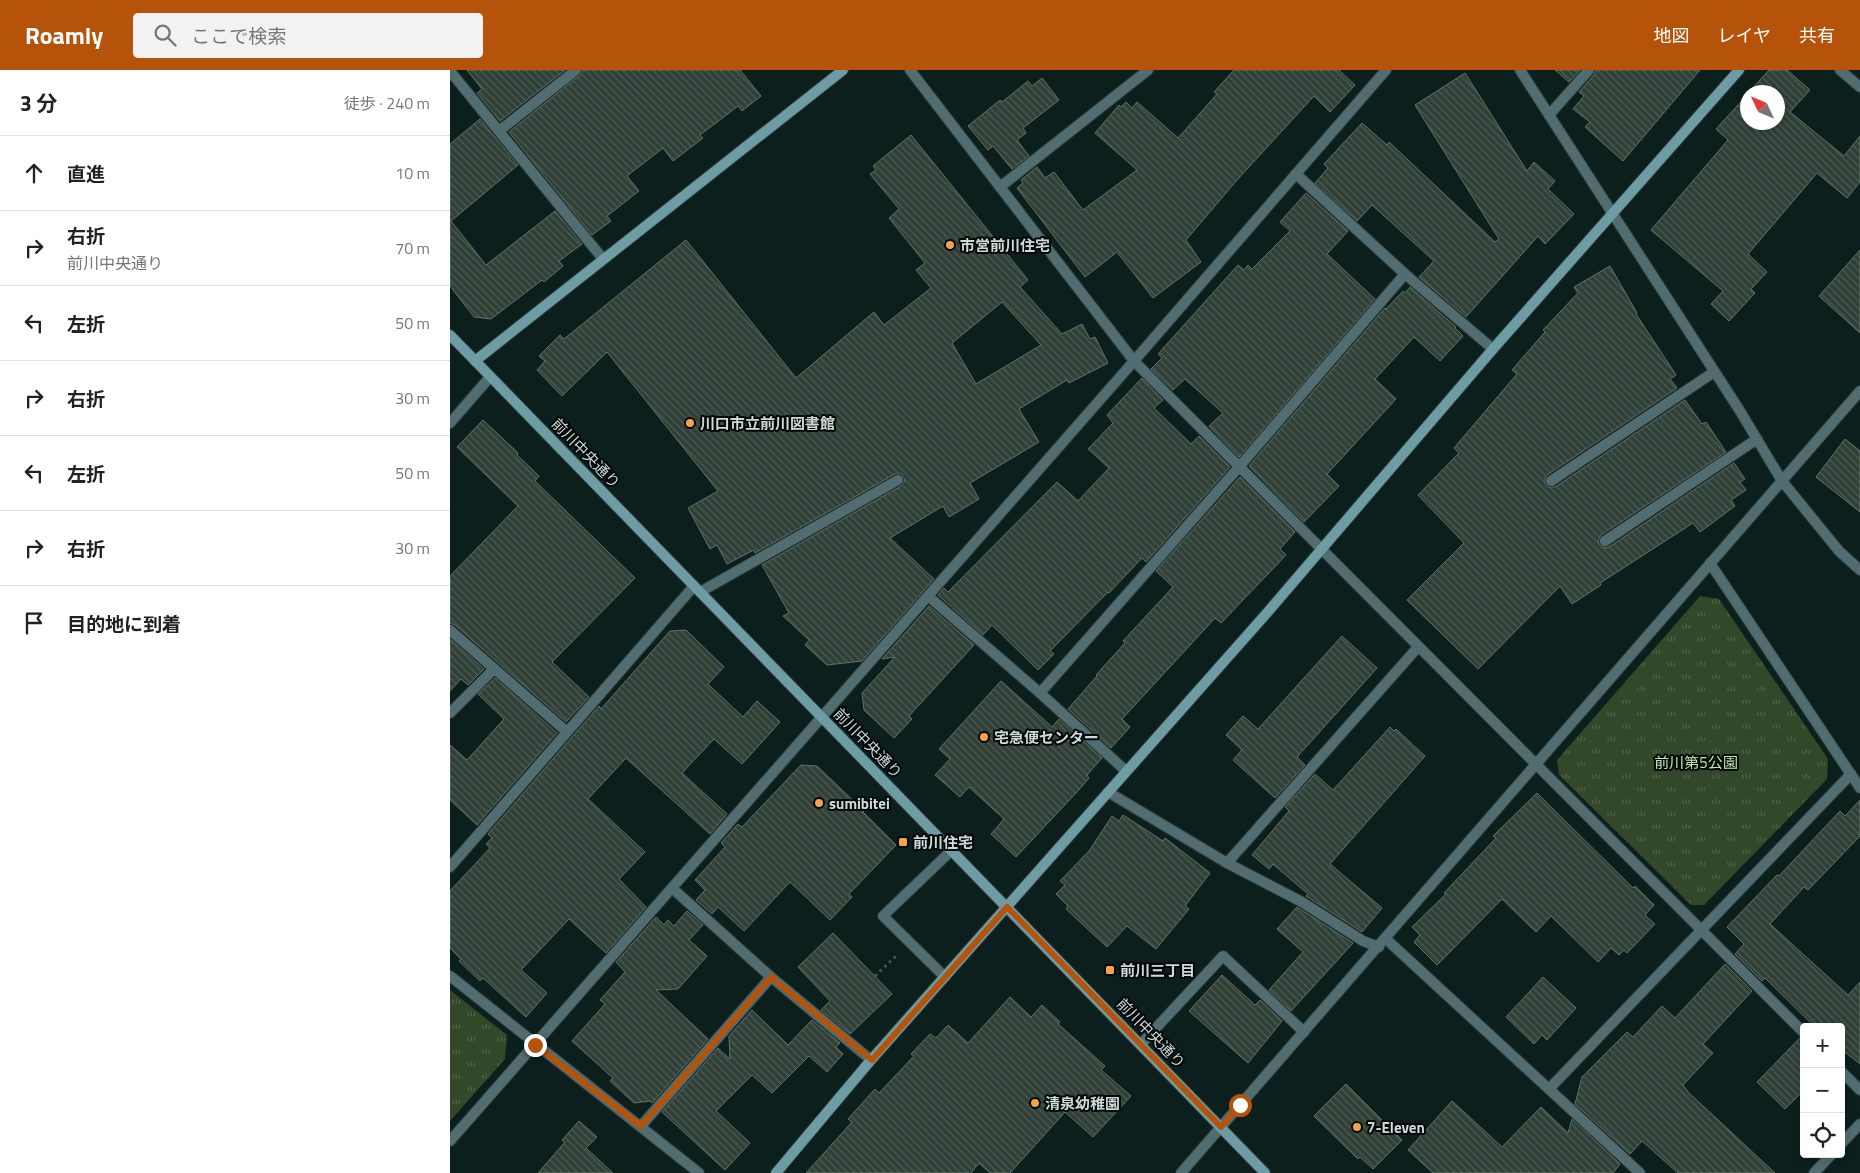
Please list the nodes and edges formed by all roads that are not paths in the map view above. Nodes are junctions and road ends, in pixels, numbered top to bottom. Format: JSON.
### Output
{"nodes":[{"id":1,"x":576,"y":70,"type":"edge"},
{"id":2,"x":843,"y":70,"type":"edge"},
{"id":3,"x":910,"y":70,"type":"edge"},
{"id":4,"x":1148,"y":70,"type":"edge"},
{"id":5,"x":1386,"y":70,"type":"edge"},
{"id":6,"x":1520,"y":70,"type":"edge"},
{"id":7,"x":1589,"y":70,"type":"edge"},
{"id":8,"x":1739,"y":70,"type":"edge"},
{"id":9,"x":1840,"y":70,"type":"edge"},
{"id":10,"x":450,"y":71,"type":"edge"},
{"id":11,"x":1860,"y":87,"type":"edge"},
{"id":12,"x":1549,"y":116,"type":"junction"},
{"id":13,"x":499,"y":131,"type":"junction"},
{"id":14,"x":1296,"y":174,"type":"junction"},
{"id":15,"x":1000,"y":187,"type":"junction"},
{"id":16,"x":1612,"y":214,"type":"junction"},
{"id":17,"x":604,"y":259,"type":"junction"},
{"id":18,"x":1405,"y":274,"type":"junction"},
{"id":19,"x":450,"y":335,"type":"edge"},
{"id":20,"x":1493,"y":349,"type":"junction"},
{"id":21,"x":1134,"y":360,"type":"junction"},
{"id":22,"x":475,"y":361,"type":"junction"},
{"id":23,"x":1714,"y":372,"type":"junction"},
{"id":24,"x":490,"y":377,"type":"junction"},
{"id":25,"x":1860,"y":391,"type":"edge"},
{"id":26,"x":450,"y":423,"type":"edge"},
{"id":27,"x":1757,"y":439,"type":"junction"},
{"id":28,"x":1239,"y":467,"type":"junction"},
{"id":29,"x":898,"y":480,"type":"dead end"},
{"id":30,"x":1550,"y":481,"type":"dead end"},
{"id":31,"x":1782,"y":481,"type":"junction"},
{"id":32,"x":1605,"y":541,"type":"dead end"},
{"id":33,"x":1321,"y":550,"type":"junction"},
{"id":34,"x":1710,"y":563,"type":"junction"},
{"id":35,"x":1860,"y":570,"type":"edge"},
{"id":36,"x":697,"y":589,"type":"junction"},
{"id":37,"x":928,"y":596,"type":"junction"},
{"id":38,"x":450,"y":630,"type":"edge"},
{"id":39,"x":1418,"y":646,"type":"junction"},
{"id":40,"x":494,"y":669,"type":"junction"},
{"id":41,"x":1040,"y":693,"type":"junction"},
{"id":42,"x":450,"y":713,"type":"edge"},
{"id":43,"x":822,"y":717,"type":"junction"},
{"id":44,"x":567,"y":732,"type":"junction"},
{"id":45,"x":1536,"y":763,"type":"junction"},
{"id":46,"x":1126,"y":771,"type":"junction"},
{"id":47,"x":1851,"y":774,"type":"junction"},
{"id":48,"x":1860,"y":788,"type":"edge"},
{"id":49,"x":1108,"y":792,"type":"junction"},
{"id":50,"x":952,"y":850,"type":"junction"},
{"id":51,"x":1227,"y":863,"type":"junction"},
{"id":52,"x":450,"y":867,"type":"edge"},
{"id":53,"x":672,"y":888,"type":"junction"},
{"id":54,"x":1007,"y":907,"type":"junction"},
{"id":55,"x":1702,"y":930,"type":"junction"},
{"id":56,"x":1382,"y":943,"type":"junction"},
{"id":57,"x":450,"y":976,"type":"edge"},
{"id":58,"x":771,"y":977,"type":"junction"},
{"id":59,"x":945,"y":977,"type":"junction"},
{"id":60,"x":1800,"y":1029,"type":"edge"},
{"id":61,"x":1304,"y":1032,"type":"junction"},
{"id":62,"x":1141,"y":1044,"type":"junction"},
{"id":63,"x":535,"y":1045,"type":"junction"},
{"id":64,"x":872,"y":1060,"type":"junction"},
{"id":65,"x":1845,"y":1075,"type":"edge"},
{"id":66,"x":1549,"y":1089,"type":"junction"},
{"id":67,"x":1860,"y":1090,"type":"edge"},
{"id":68,"x":1860,"y":1124,"type":"edge"},
{"id":69,"x":641,"y":1126,"type":"junction"},
{"id":70,"x":1221,"y":1127,"type":"junction"},
{"id":71,"x":1845,"y":1140,"type":"edge"},
{"id":72,"x":450,"y":1141,"type":"edge"},
{"id":73,"x":1828,"y":1158,"type":"edge"},
{"id":74,"x":700,"y":1173,"type":"edge"},
{"id":75,"x":776,"y":1173,"type":"edge"},
{"id":76,"x":1181,"y":1173,"type":"edge"},
{"id":77,"x":1265,"y":1173,"type":"edge"},
{"id":78,"x":1640,"y":1173,"type":"edge"},
{"id":79,"x":1814,"y":1173,"type":"edge"}],
"edges":[{"from":1,"to":13,"type":"street"},
{"from":2,"to":17,"type":"street"},
{"from":3,"to":15,"type":"street"},
{"from":4,"to":15,"type":"street"},
{"from":5,"to":14,"type":"street"},
{"from":6,"to":12,"type":"street"},
{"from":7,"to":12,"type":"street"},
{"from":8,"to":16,"type":"street"},
{"from":9,"to":11,"type":"street"},
{"from":10,"to":13,"type":"street"},
{"from":12,"to":16,"type":"street"},
{"from":13,"to":17,"type":"street"},
{"from":14,"to":18,"type":"street"},
{"from":14,"to":21,"type":"street"},
{"from":15,"to":21,"type":"street"},
{"from":16,"to":20,"type":"street"},
{"from":16,"to":23,"type":"street"},
{"from":17,"to":22,"type":"street"},
{"from":18,"to":20,"type":"street"},
{"from":18,"to":28,"type":"street"},
{"from":19,"to":22,"type":"street","name":"前川中央通り"},
{"from":20,"to":33,"type":"street"},
{"from":21,"to":28,"type":"street"},
{"from":21,"to":37,"type":"street"},
{"from":22,"to":24,"type":"street","name":"前川中央通り"},
{"from":23,"to":27,"type":"street"},
{"from":23,"to":30,"type":"street"},
{"from":24,"to":26,"type":"street"},
{"from":24,"to":36,"type":"street","name":"前川中央通り"},
{"from":25,"to":31,"type":"street"},
{"from":27,"to":31,"type":"street"},
{"from":27,"to":32,"type":"street"},
{"from":28,"to":33,"type":"street"},
{"from":28,"to":41,"type":"street"},
{"from":29,"to":36,"type":"street"},
{"from":31,"to":34,"type":"street"},
{"from":31,"to":35,"type":"street"},
{"from":33,"to":39,"type":"street"},
{"from":33,"to":46,"type":"street"},
{"from":34,"to":45,"type":"street"},
{"from":34,"to":47,"type":"street"},
{"from":36,"to":43,"type":"street","name":"前川中央通り"},
{"from":36,"to":44,"type":"street"},
{"from":37,"to":41,"type":"street"},
{"from":37,"to":43,"type":"street"},
{"from":38,"to":40,"type":"street"},
{"from":39,"to":45,"type":"street"},
{"from":39,"to":51,"type":"street"},
{"from":40,"to":42,"type":"street"},
{"from":40,"to":44,"type":"street"},
{"from":41,"to":46,"type":"street"},
{"from":43,"to":50,"type":"street","name":"前川中央通り"},
{"from":43,"to":53,"type":"street"},
{"from":44,"to":52,"type":"street"},
{"from":45,"to":55,"type":"street"},
{"from":45,"to":56,"type":"street"},
{"from":46,"to":49,"type":"street"},
{"from":47,"to":48,"type":"street"},
{"from":47,"to":55,"type":"street"},
{"from":49,"to":51,"type":"street"},
{"from":49,"to":54,"type":"street"},
{"from":50,"to":54,"type":"street","name":"前川中央通り"},
{"from":50,"to":59,"type":"street"},
{"from":51,"to":56,"type":"street"},
{"from":53,"to":58,"type":"street"},
{"from":53,"to":63,"type":"street"},
{"from":54,"to":59,"type":"street"},
{"from":54,"to":62,"type":"street","name":"前川中央通り"},
{"from":55,"to":60,"type":"street"},
{"from":55,"to":66,"type":"street"},
{"from":56,"to":61,"type":"street"},
{"from":56,"to":66,"type":"street"},
{"from":57,"to":63,"type":"street"},
{"from":58,"to":64,"type":"street"},
{"from":58,"to":69,"type":"street"},
{"from":59,"to":64,"type":"street"},
{"from":61,"to":62,"type":"street"},
{"from":61,"to":70,"type":"street"},
{"from":62,"to":70,"type":"street","name":"前川中央通り"},
{"from":63,"to":69,"type":"street"},
{"from":63,"to":72,"type":"street"},
{"from":64,"to":75,"type":"street"},
{"from":65,"to":67,"type":"street"},
{"from":66,"to":78,"type":"street"},
{"from":68,"to":71,"type":"street"},
{"from":69,"to":74,"type":"street"},
{"from":70,"to":76,"type":"street"},
{"from":70,"to":77,"type":"street","name":"前川中央通り"},
{"from":73,"to":79,"type":"street"}]}
